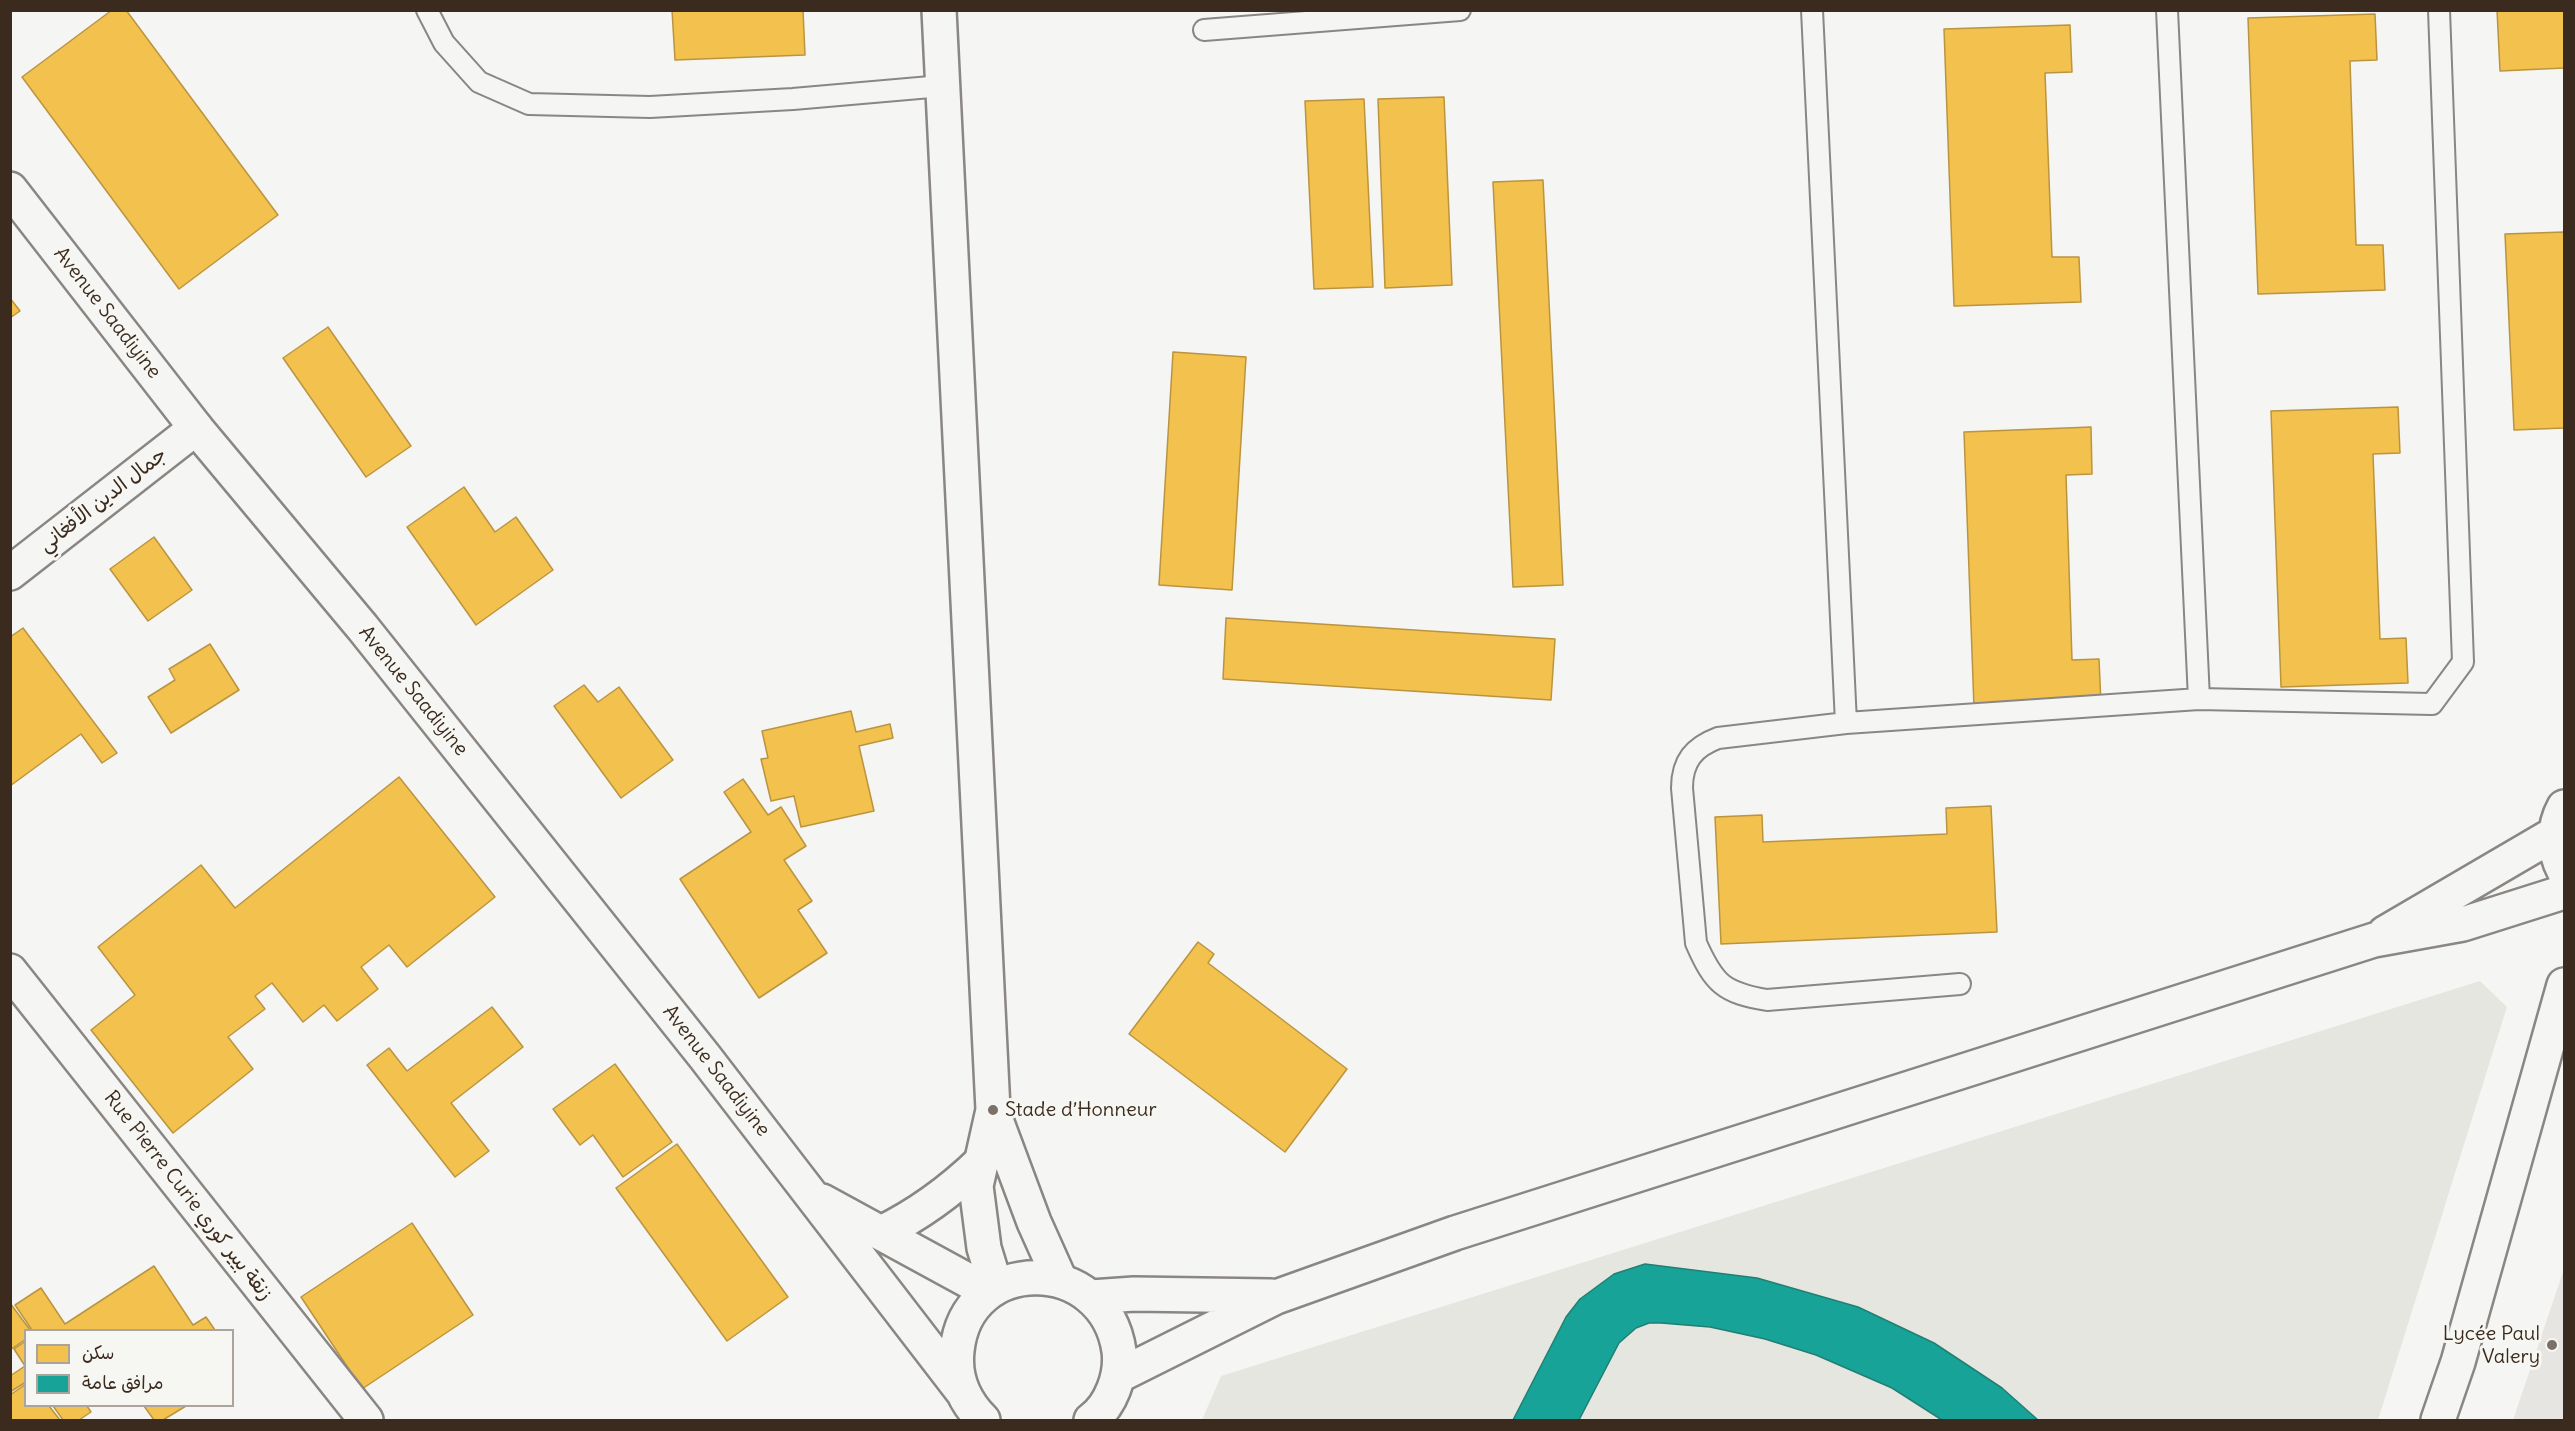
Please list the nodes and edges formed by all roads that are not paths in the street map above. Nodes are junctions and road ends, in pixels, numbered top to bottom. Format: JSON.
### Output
{"nodes":[{"id":1,"x":427,"y":10,"type":"edge"},
{"id":2,"x":939,"y":10,"type":"edge"},
{"id":3,"x":1460,"y":10,"type":"edge"},
{"id":4,"x":1812,"y":10,"type":"edge"},
{"id":5,"x":2167,"y":10,"type":"edge"},
{"id":6,"x":2439,"y":10,"type":"edge"},
{"id":7,"x":1204,"y":30,"type":"dead end"},
{"id":8,"x":942,"y":86,"type":"junction"},
{"id":9,"x":10,"y":189,"type":"edge"},
{"id":10,"x":196,"y":428,"type":"junction"},
{"id":11,"x":10,"y":573,"type":"edge"},
{"id":12,"x":2199,"y":699,"type":"junction"},
{"id":13,"x":1846,"y":723,"type":"junction"},
{"id":14,"x":2560,"y":820,"type":"edge"},
{"id":15,"x":2565,"y":871,"type":"edge"},
{"id":16,"x":2565,"y":892,"type":"edge"},
{"id":17,"x":2374,"y":940,"type":"junction"},
{"id":18,"x":10,"y":971,"type":"edge"},
{"id":19,"x":1960,"y":984,"type":"dead end"},
{"id":20,"x":2565,"y":985,"type":"edge"},
{"id":21,"x":2565,"y":1034,"type":"edge"},
{"id":22,"x":2536,"y":1082,"type":"junction"},
{"id":23,"x":993,"y":1110,"type":"junction"},
{"id":24,"x":982,"y":1161,"type":"junction"},
{"id":25,"x":812,"y":1195,"type":"junction"},
{"id":26,"x":881,"y":1233,"type":"junction"},
{"id":27,"x":1060,"y":1280,"type":"junction"},
{"id":28,"x":993,"y":1290,"type":"junction"},
{"id":29,"x":1276,"y":1296,"type":"junction"},
{"id":30,"x":1091,"y":1297,"type":"junction"},
{"id":31,"x":1118,"y":1376,"type":"junction"},
{"id":32,"x":962,"y":1391,"type":"junction"},
{"id":33,"x":366,"y":1420,"type":"edge"},
{"id":34,"x":983,"y":1420,"type":"edge"},
{"id":35,"x":1091,"y":1420,"type":"edge"},
{"id":36,"x":2438,"y":1420,"type":"edge"}],
"edges":[{"from":1,"to":8,"type":"lane"},
{"from":2,"to":8,"type":"main road"},
{"from":3,"to":7,"type":"lane"},
{"from":4,"to":13,"type":"lane"},
{"from":5,"to":12,"type":"lane"},
{"from":6,"to":12,"type":"lane"},
{"from":8,"to":23,"type":"main road"},
{"from":9,"to":10,"type":"main road","name":"Avenue Saadiyine"},
{"from":10,"to":11,"type":"main road","name":"جمال الدين الأفغاني"},
{"from":10,"to":25,"type":"main road","name":"Avenue Saadiyine"},
{"from":12,"to":13,"type":"lane"},
{"from":13,"to":19,"type":"lane"},
{"from":14,"to":15,"type":"main road"},
{"from":14,"to":17,"type":"main road"},
{"from":16,"to":17,"type":"main road"},
{"from":17,"to":29,"type":"main road"},
{"from":18,"to":33,"type":"main road","name":"Rue Pierre Curie زنقة بيير كوري"},
{"from":20,"to":22,"type":"main road"},
{"from":21,"to":22,"type":"main road"},
{"from":22,"to":36,"type":"main road"},
{"from":23,"to":24,"type":"main road"},
{"from":23,"to":27,"type":"main road"},
{"from":24,"to":26,"type":"main road"},
{"from":24,"to":28,"type":"main road"},
{"from":25,"to":26,"type":"main road","name":"Avenue Saadiyine"},
{"from":25,"to":32,"type":"main road","name":"Avenue Saadiyine"},
{"from":26,"to":28,"type":"main road","name":"Avenue Saadiyine"},
{"from":27,"to":28,"type":"main road"},
{"from":27,"to":30,"type":"main road"},
{"from":28,"to":32,"type":"main road"},
{"from":29,"to":30,"type":"main road"},
{"from":29,"to":31,"type":"main road"},
{"from":30,"to":31,"type":"main road"},
{"from":31,"to":35,"type":"main road"},
{"from":32,"to":34,"type":"main road","name":"Avenue Saadiyine"}]}
